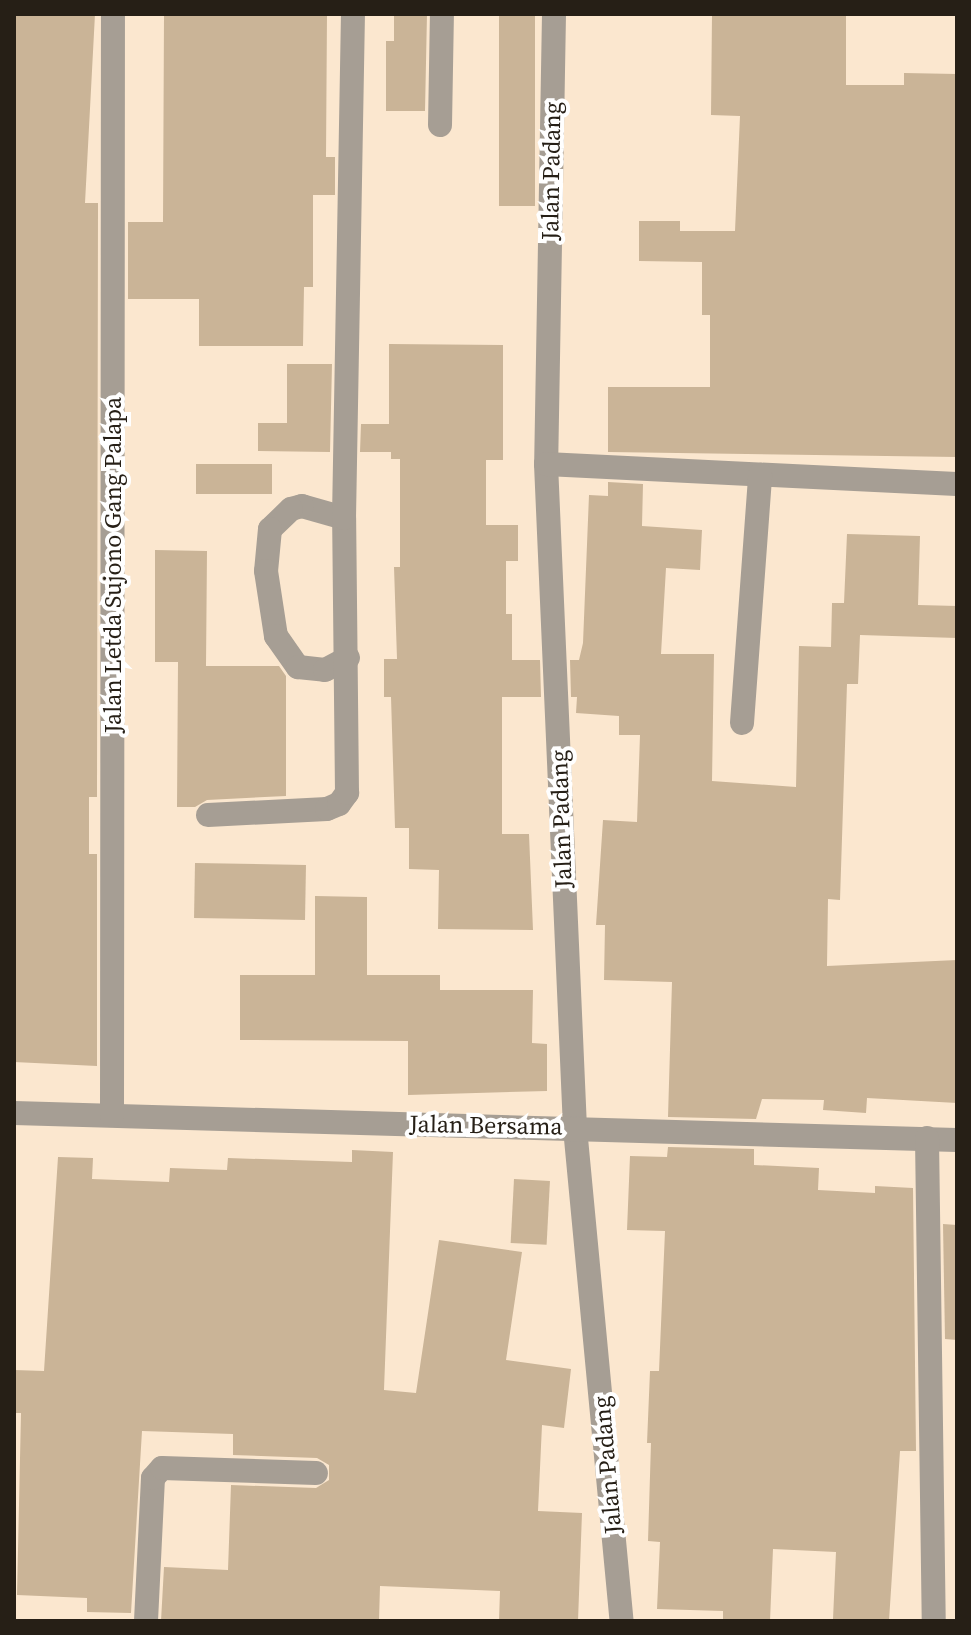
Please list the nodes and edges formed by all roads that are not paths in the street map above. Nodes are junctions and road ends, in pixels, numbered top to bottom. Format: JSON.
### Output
{"nodes":[{"id":1,"x":113,"y":14,"type":"edge"},
{"id":2,"x":353,"y":14,"type":"edge"},
{"id":3,"x":442,"y":14,"type":"edge"},
{"id":4,"x":554,"y":14,"type":"edge"},
{"id":5,"x":440,"y":125,"type":"dead end"},
{"id":6,"x":546,"y":464,"type":"junction"},
{"id":7,"x":760,"y":475,"type":"junction"},
{"id":8,"x":957,"y":484,"type":"edge"},
{"id":9,"x":344,"y":518,"type":"junction"},
{"id":10,"x":348,"y":658,"type":"junction"},
{"id":11,"x":742,"y":723,"type":"dead end"},
{"id":12,"x":208,"y":815,"type":"dead end"},
{"id":13,"x":14,"y":1113,"type":"edge"},
{"id":14,"x":112,"y":1115,"type":"junction"},
{"id":15,"x":575,"y":1128,"type":"junction"},
{"id":16,"x":927,"y":1138,"type":"junction"},
{"id":17,"x":957,"y":1140,"type":"edge"},
{"id":18,"x":316,"y":1473,"type":"dead end"},
{"id":19,"x":146,"y":1621,"type":"edge"},
{"id":20,"x":622,"y":1621,"type":"edge"},
{"id":21,"x":934,"y":1621,"type":"edge"}],
"edges":[{"from":1,"to":14,"type":"street","name":"Jalan Letda Sujono Gang Palapa"},
{"from":2,"to":9,"type":"street"},
{"from":3,"to":5,"type":"street"},
{"from":4,"to":6,"type":"street","name":"Jalan Padang"},
{"from":6,"to":7,"type":"street"},
{"from":6,"to":15,"type":"street","name":"Jalan Padang"},
{"from":7,"to":8,"type":"street"},
{"from":7,"to":11,"type":"street"},
{"from":9,"to":10,"type":"street"},
{"from":9,"to":10,"type":"street"},
{"from":10,"to":12,"type":"street"},
{"from":13,"to":14,"type":"street","name":"Jalan Bersama"},
{"from":14,"to":15,"type":"street","name":"Jalan Bersama"},
{"from":15,"to":16,"type":"street","name":"Jalan Bersama"},
{"from":15,"to":20,"type":"street","name":"Jalan Padang"},
{"from":16,"to":17,"type":"street","name":"Jalan Bersama"},
{"from":16,"to":21,"type":"street"},
{"from":18,"to":19,"type":"street"}]}
